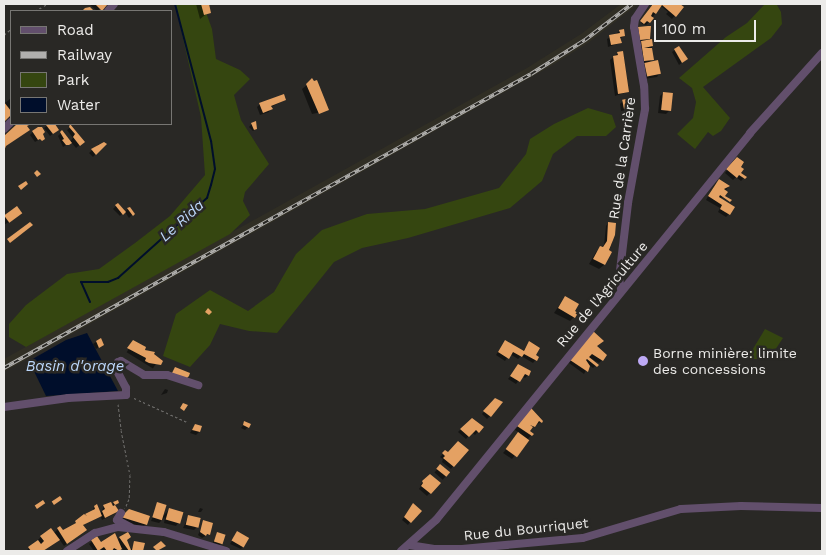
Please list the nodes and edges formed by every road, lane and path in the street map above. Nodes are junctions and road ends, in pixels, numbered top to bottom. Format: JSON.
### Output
{"nodes":[{"id":1,"x":645,"y":4,"type":"edge"},
{"id":2,"x":822,"y":53,"type":"edge"},
{"id":3,"x":621,"y":289,"type":"junction"},
{"id":4,"x":198,"y":385,"type":"dead end"},
{"id":5,"x":122,"y":395,"type":"junction"},
{"id":6,"x":4,"y":407,"type":"edge"},
{"id":7,"x":189,"y":422,"type":"dead end"},
{"id":8,"x":822,"y":508,"type":"edge"},
{"id":9,"x":121,"y":513,"type":"joint"},
{"id":10,"x":132,"y":528,"type":"junction"},
{"id":11,"x":409,"y":545,"type":"junction"},
{"id":12,"x":67,"y":551,"type":"edge"},
{"id":13,"x":226,"y":551,"type":"edge"},
{"id":14,"x":401,"y":551,"type":"edge"}],
"edges":[{"from":1,"to":3,"type":"street","name":"Rue de la Carrière"},
{"from":2,"to":3,"type":"street","name":"Rue de l'Agriculture"},
{"from":3,"to":11,"type":"street","name":"Rue de l'Agriculture"},
{"from":4,"to":5,"type":"street"},
{"from":5,"to":6,"type":"street"},
{"from":5,"to":7,"type":"path"},
{"from":5,"to":9,"type":"path"},
{"from":8,"to":11,"type":"street","name":"Rue du Bourriquet"},
{"from":9,"to":10,"type":"street"},
{"from":10,"to":12,"type":"street"},
{"from":10,"to":13,"type":"street"},
{"from":11,"to":14,"type":"street","name":"Rue de l'Agriculture"}]}
